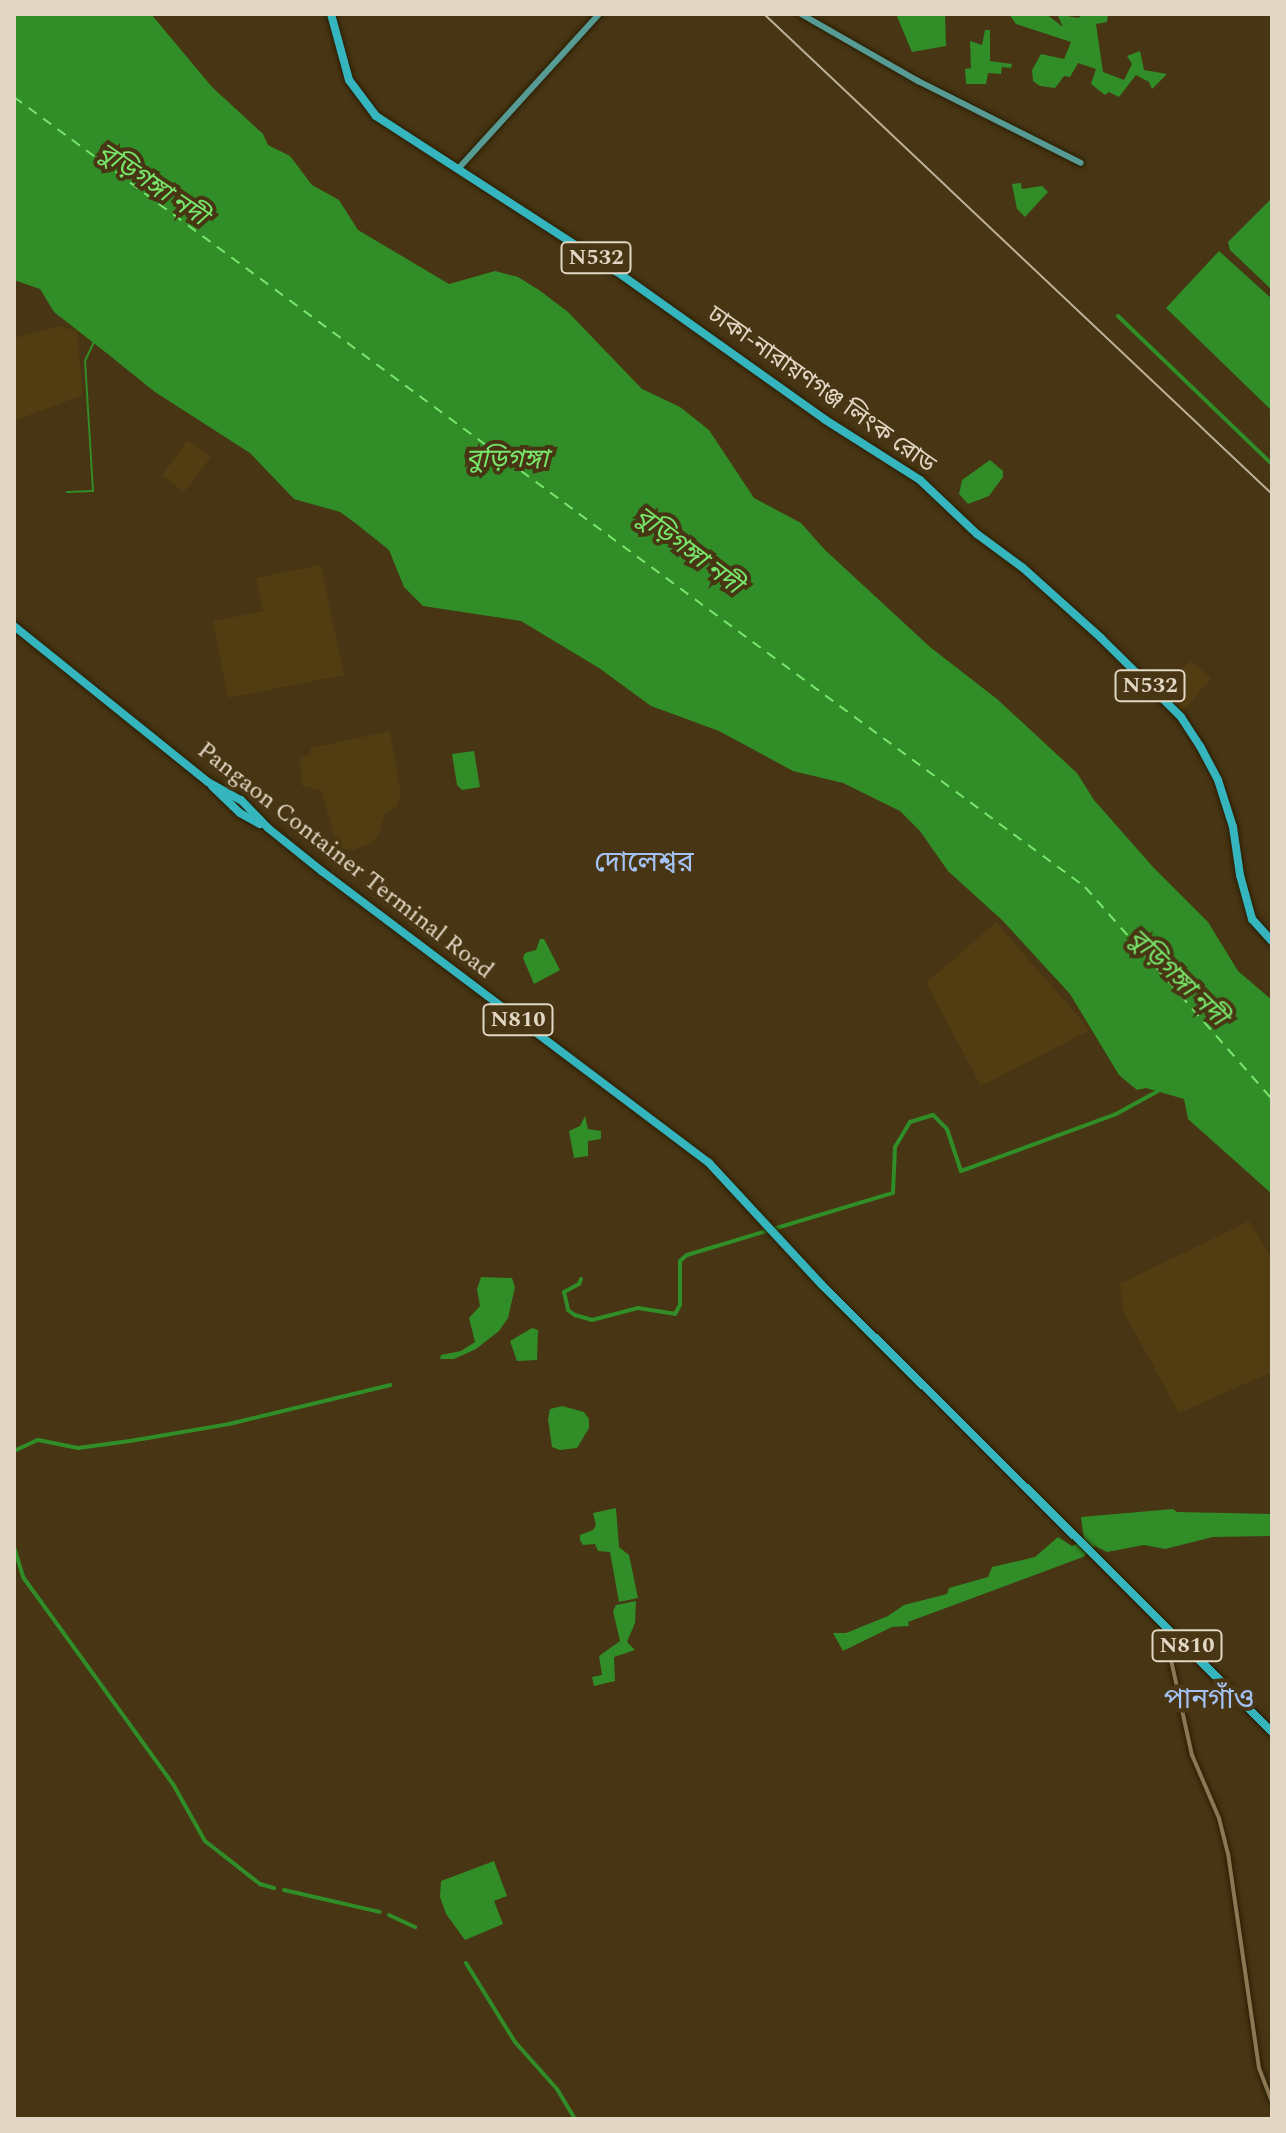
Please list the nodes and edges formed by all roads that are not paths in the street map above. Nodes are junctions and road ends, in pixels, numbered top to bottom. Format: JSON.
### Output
{"nodes":[{"id":1,"x":331,"y":14,"type":"edge"},
{"id":2,"x":599,"y":14,"type":"edge"},
{"id":3,"x":801,"y":14,"type":"edge"},
{"id":4,"x":1081,"y":163,"type":"dead end"},
{"id":5,"x":458,"y":169,"type":"junction"},
{"id":6,"x":14,"y":626,"type":"edge"},
{"id":7,"x":1272,"y":941,"type":"edge"},
{"id":8,"x":1163,"y":1622,"type":"junction"},
{"id":9,"x":1272,"y":1732,"type":"edge"},
{"id":10,"x":1272,"y":2102,"type":"edge"}],
"edges":[{"from":1,"to":5,"type":"highway","name":"ঢাকা-নারায়ণগঞ্জ লিংক রোড","number":"N532"},
{"from":2,"to":5,"type":"main road"},
{"from":3,"to":4,"type":"main road"},
{"from":5,"to":7,"type":"highway","name":"ঢাকা-নারায়ণগঞ্জ লিংক রোড","number":"N532"},
{"from":6,"to":8,"type":"highway","name":"Pangaon Container Terminal Road","number":"N810"},
{"from":8,"to":9,"type":"highway","number":"N810"},
{"from":8,"to":10,"type":"street"}]}
